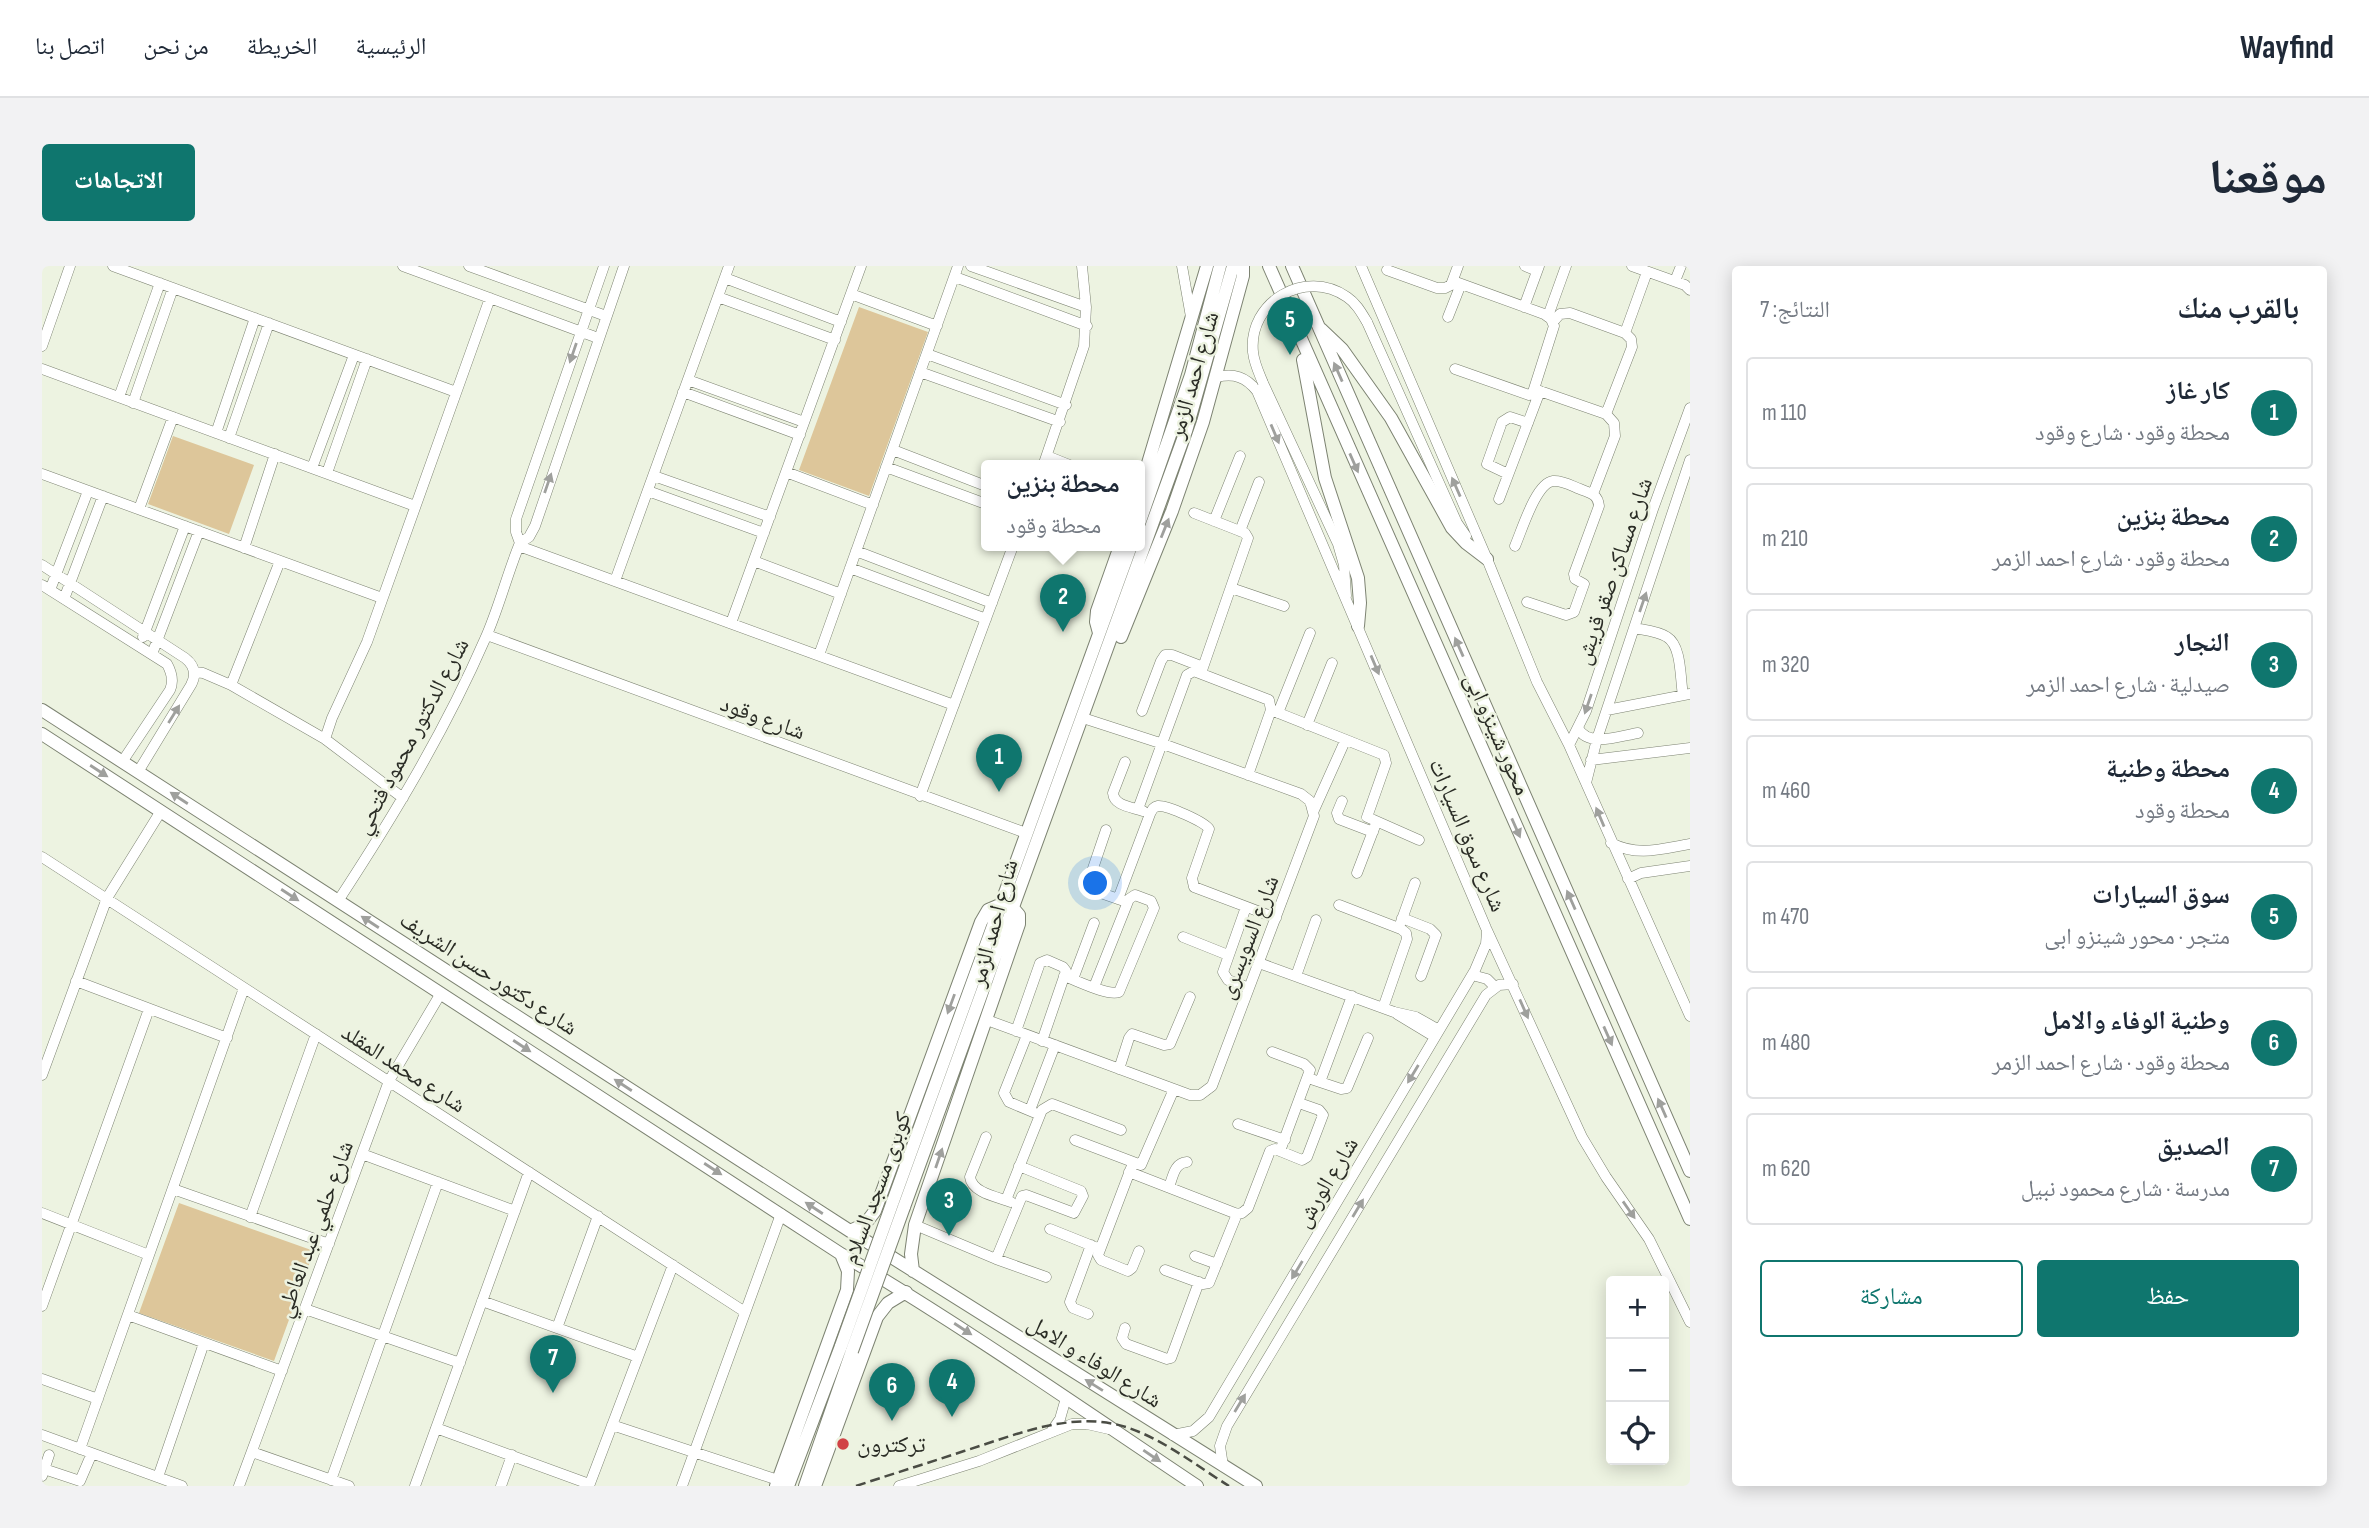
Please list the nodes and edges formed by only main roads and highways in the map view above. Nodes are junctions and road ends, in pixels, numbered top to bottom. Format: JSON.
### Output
{"nodes":[{"id":1,"x":1220,"y":266,"type":"edge"},
{"id":2,"x":1233,"y":266,"type":"edge"},
{"id":3,"x":1269,"y":266,"type":"edge"},
{"id":4,"x":1292,"y":266,"type":"edge"},
{"id":5,"x":1207,"y":267,"type":"edge"},
{"id":6,"x":1243,"y":271,"type":"edge"},
{"id":7,"x":1318,"y":327,"type":"junction"},
{"id":8,"x":1299,"y":339,"type":"junction"},
{"id":9,"x":1197,"y":377,"type":"junction"},
{"id":10,"x":1145,"y":473,"type":"edge"},
{"id":11,"x":1145,"y":508,"type":"edge"},
{"id":12,"x":1145,"y":545,"type":"edge"},
{"id":13,"x":1118,"y":551,"type":"edge"},
{"id":14,"x":1129,"y":551,"type":"edge"},
{"id":15,"x":1143,"y":551,"type":"edge"},
{"id":16,"x":1485,"y":554,"type":"road end"},
{"id":17,"x":1358,"y":626,"type":"road end"},
{"id":18,"x":1099,"y":633,"type":"junction"},
{"id":19,"x":1089,"y":701,"type":"junction"},
{"id":20,"x":42,"y":710,"type":"edge"},
{"id":21,"x":42,"y":734,"type":"edge"},
{"id":22,"x":1008,"y":906,"type":"junction"},
{"id":23,"x":402,"y":943,"type":"junction"},
{"id":24,"x":391,"y":960,"type":"junction"},
{"id":25,"x":507,"y":1010,"type":"junction"},
{"id":26,"x":495,"y":1028,"type":"junction"},
{"id":27,"x":1690,"y":1171,"type":"edge"},
{"id":28,"x":878,"y":1203,"type":"junction"},
{"id":29,"x":1690,"y":1219,"type":"edge"},
{"id":30,"x":915,"y":1226,"type":"junction"},
{"id":31,"x":850,"y":1231,"type":"junction"},
{"id":32,"x":841,"y":1254,"type":"junction"},
{"id":33,"x":914,"y":1271,"type":"junction"},
{"id":34,"x":906,"y":1292,"type":"junction"},
{"id":35,"x":845,"y":1296,"type":"junction"},
{"id":36,"x":877,"y":1317,"type":"junction"},
{"id":37,"x":1024,"y":1341,"type":"junction"},
{"id":38,"x":847,"y":1349,"type":"junction"},
{"id":39,"x":1012,"y":1361,"type":"junction"},
{"id":40,"x":781,"y":1484,"type":"edge"},
{"id":41,"x":805,"y":1486,"type":"edge"},
{"id":42,"x":815,"y":1486,"type":"edge"},
{"id":43,"x":1197,"y":1486,"type":"edge"},
{"id":44,"x":1256,"y":1486,"type":"edge"}],
"edges":[{"from":1,"to":9,"type":"main road"},
{"from":2,"to":9,"type":"main road"},
{"from":3,"to":8,"type":"main road","name":"محور شينزو ابى"},
{"from":4,"to":7,"type":"main road","name":"محور شينزو ابى"},
{"from":5,"to":10,"type":"main road","name":"شارع احمد الزمر"},
{"from":19,"to":6,"type":"main road","name":"شارع احمد الزمر","one_way":true},
{"from":7,"to":16,"type":"main road"},
{"from":27,"to":7,"type":"main road","name":"محور شينزو ابى","one_way":true},
{"from":8,"to":17,"type":"main road"},
{"from":8,"to":29,"type":"main road","name":"محور شينزو ابى","one_way":true},
{"from":9,"to":11,"type":"main road"},
{"from":9,"to":12,"type":"main road"},
{"from":13,"to":18,"type":"main road","name":"شارع احمد الزمر"},
{"from":14,"to":18,"type":"main road"},
{"from":15,"to":19,"type":"main road"},
{"from":18,"to":22,"type":"main road","name":"شارع احمد الزمر"},
{"from":19,"to":22,"type":"main road","name":"شارع احمد الزمر"},
{"from":23,"to":20,"type":"main road","name":"شارع دكتور حسن الشريف","one_way":true},
{"from":21,"to":24,"type":"main road","name":"شارع دكتور حسن الشريف","one_way":true},
{"from":22,"to":28,"type":"main road","name":"شارع احمد الزمر","one_way":true},
{"from":30,"to":22,"type":"main road","name":"شارع احمد الزمر","one_way":true},
{"from":22,"to":38,"type":"main road","name":"كوبرى مسجد السلام","bridge":true},
{"from":23,"to":24,"type":"main road"},
{"from":23,"to":25,"type":"main road","name":"شارع دكتور حسن الشريف"},
{"from":24,"to":26,"type":"main road","name":"شارع دكتور حسن الشريف"},
{"from":25,"to":26,"type":"main road"},
{"from":31,"to":25,"type":"main road","name":"شارع دكتور حسن الشريف","one_way":true},
{"from":26,"to":32,"type":"main road","name":"شارع دكتور حسن الشريف","one_way":true},
{"from":28,"to":30,"type":"main road"},
{"from":28,"to":31,"type":"main road","name":"شارع احمد الزمر"},
{"from":30,"to":33,"type":"main road","name":"شارع احمد الزمر"},
{"from":31,"to":33,"type":"main road","name":"شارع دكتور حسن الشريف"},
{"from":32,"to":34,"type":"main road","name":"شارع دكتور حسن الشريف"},
{"from":32,"to":35,"type":"main road"},
{"from":33,"to":37,"type":"main road","name":"شارع الوفاء و الامل"},
{"from":34,"to":36,"type":"main road"},
{"from":34,"to":39,"type":"main road","name":"شارع الوفاء و الامل","one_way":true},
{"from":35,"to":36,"type":"main road"},
{"from":35,"to":40,"type":"main road"},
{"from":36,"to":42,"type":"main road"},
{"from":37,"to":39,"type":"main road"},
{"from":44,"to":37,"type":"main road","name":"شارع الوفاء و الامل","one_way":true},
{"from":38,"to":40,"type":"main road","name":"كوبرى مسجد السلام"},
{"from":38,"to":41,"type":"main road","name":"كوبرى مسجد السلام"},
{"from":39,"to":43,"type":"main road","name":"شارع الوفاء و الامل","one_way":true}]}
